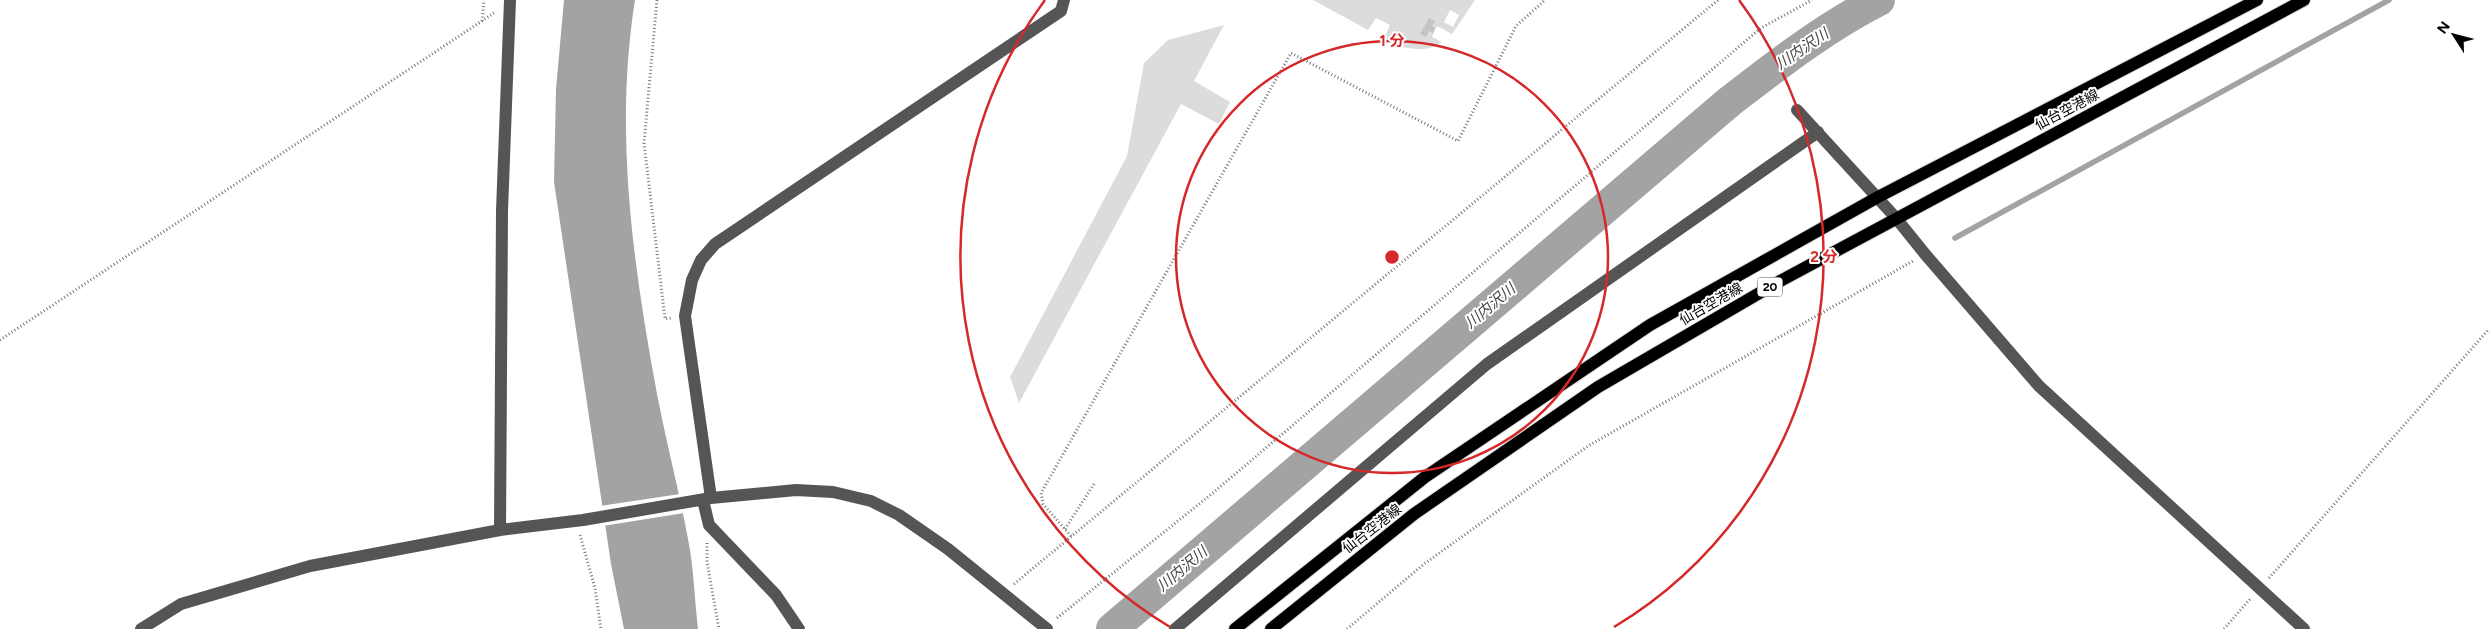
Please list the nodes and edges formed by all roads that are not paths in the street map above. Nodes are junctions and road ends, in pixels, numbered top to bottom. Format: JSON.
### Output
{"nodes":[{"id":1,"x":1064,"y":0,"type":"edge"},
{"id":2,"x":2257,"y":0,"type":"edge"},
{"id":3,"x":2304,"y":0,"type":"edge"},
{"id":4,"x":510,"y":2,"type":"edge"},
{"id":5,"x":1797,"y":110,"type":"dead end"},
{"id":6,"x":1818,"y":132,"type":"junction"},
{"id":7,"x":1878,"y":197,"type":"junction"},
{"id":8,"x":1896,"y":218,"type":"junction"},
{"id":9,"x":703,"y":500,"type":"junction"},
{"id":10,"x":500,"y":530,"type":"junction"},
{"id":11,"x":1046,"y":628,"type":"edge"},
{"id":12,"x":141,"y":629,"type":"edge"},
{"id":13,"x":799,"y":629,"type":"edge"},
{"id":14,"x":1175,"y":629,"type":"edge"},
{"id":15,"x":1235,"y":629,"type":"edge"},
{"id":16,"x":1271,"y":629,"type":"edge"},
{"id":17,"x":2304,"y":629,"type":"edge"}],
"edges":[{"from":1,"to":9,"type":"street"},
{"from":2,"to":7,"type":"main road","name":"仙台空港線","number":"20"},
{"from":3,"to":8,"type":"main road","name":"仙台空港線","number":"20"},
{"from":4,"to":10,"type":"street"},
{"from":5,"to":6,"type":"street"},
{"from":6,"to":7,"type":"street"},
{"from":6,"to":14,"type":"street"},
{"from":7,"to":8,"type":"street"},
{"from":7,"to":15,"type":"main road","name":"仙台空港線","number":"20"},
{"from":8,"to":16,"type":"main road","name":"仙台空港線","number":"20"},
{"from":8,"to":17,"type":"street"},
{"from":9,"to":10,"type":"street"},
{"from":9,"to":11,"type":"street"},
{"from":9,"to":13,"type":"street"},
{"from":10,"to":12,"type":"street"}]}
